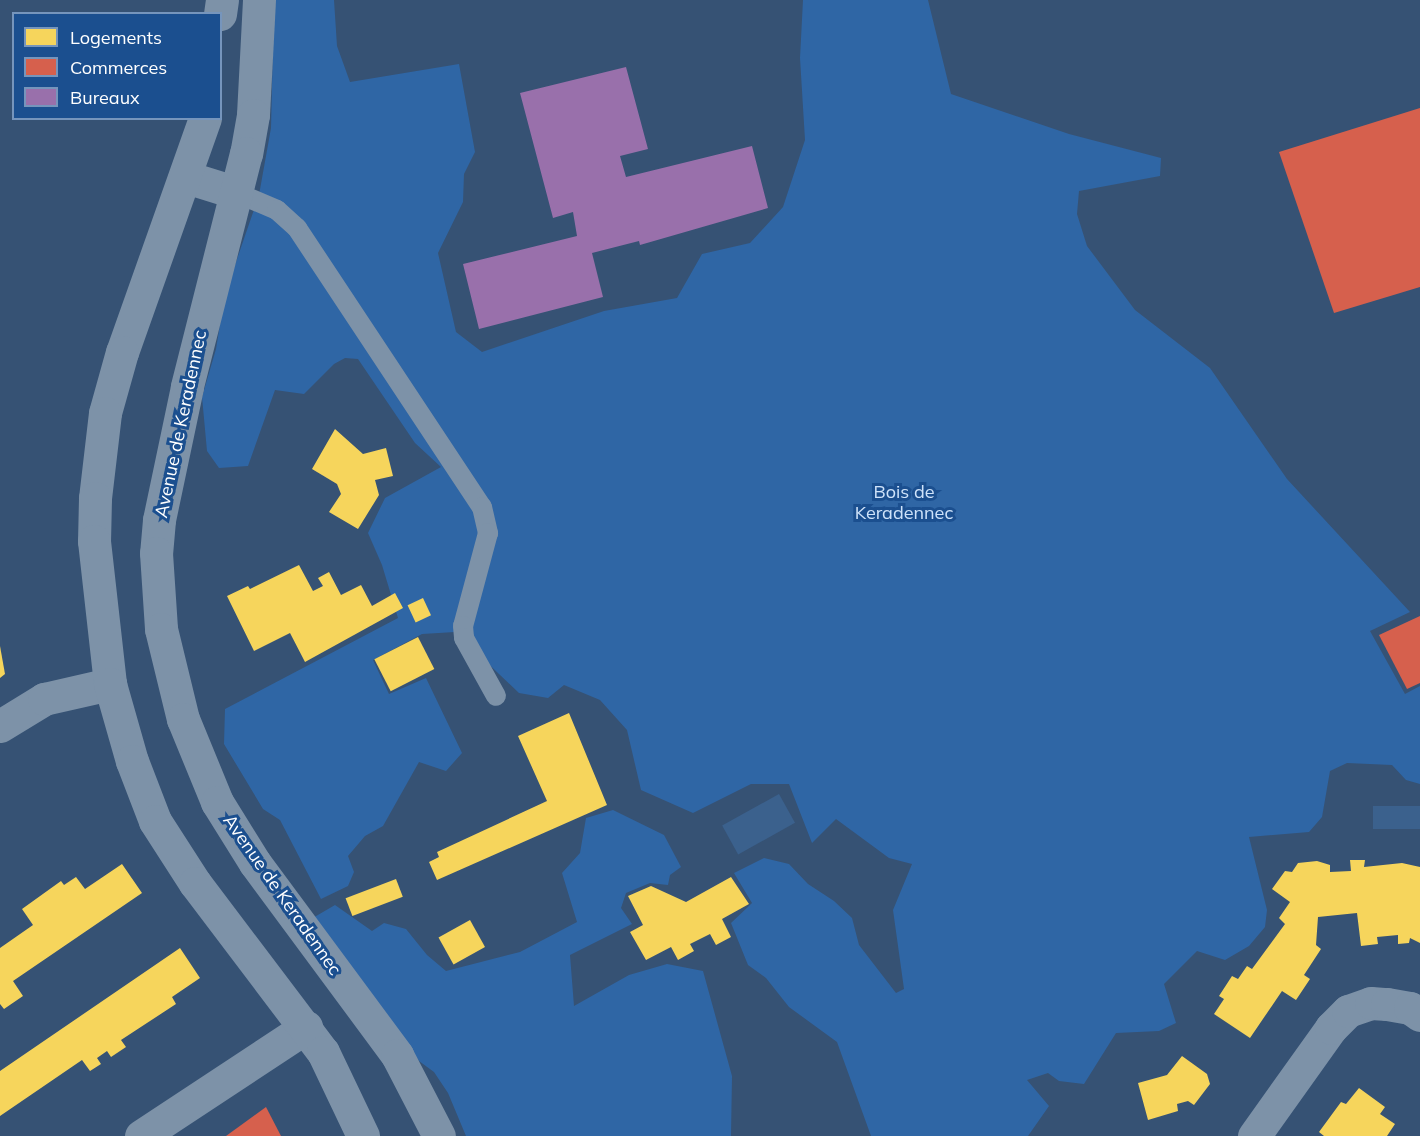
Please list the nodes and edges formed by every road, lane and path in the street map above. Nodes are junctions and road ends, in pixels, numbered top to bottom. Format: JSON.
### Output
{"nodes":[{"id":1,"x":259,"y":0,"type":"edge"},
{"id":2,"x":204,"y":120,"type":"edge"},
{"id":3,"x":186,"y":177,"type":"junction"},
{"id":4,"x":237,"y":193,"type":"junction"},
{"id":5,"x":110,"y":684,"type":"junction"},
{"id":6,"x":496,"y":696,"type":"dead end"},
{"id":7,"x":0,"y":726,"type":"edge"},
{"id":8,"x":1420,"y":1016,"type":"edge"},
{"id":9,"x":306,"y":1027,"type":"junction"},
{"id":10,"x":141,"y":1136,"type":"edge"},
{"id":11,"x":363,"y":1136,"type":"edge"},
{"id":12,"x":439,"y":1136,"type":"edge"},
{"id":13,"x":1254,"y":1136,"type":"edge"}],
"edges":[{"from":1,"to":4,"type":"street","name":"Avenue de Keradennec"},
{"from":2,"to":3,"type":"street"},
{"from":3,"to":4,"type":"street"},
{"from":3,"to":5,"type":"street"},
{"from":4,"to":6,"type":"lane"},
{"from":4,"to":12,"type":"street","name":"Avenue de Keradennec"},
{"from":5,"to":7,"type":"street"},
{"from":5,"to":9,"type":"street"},
{"from":8,"to":13,"type":"street"},
{"from":9,"to":10,"type":"street"},
{"from":9,"to":11,"type":"street"}]}
